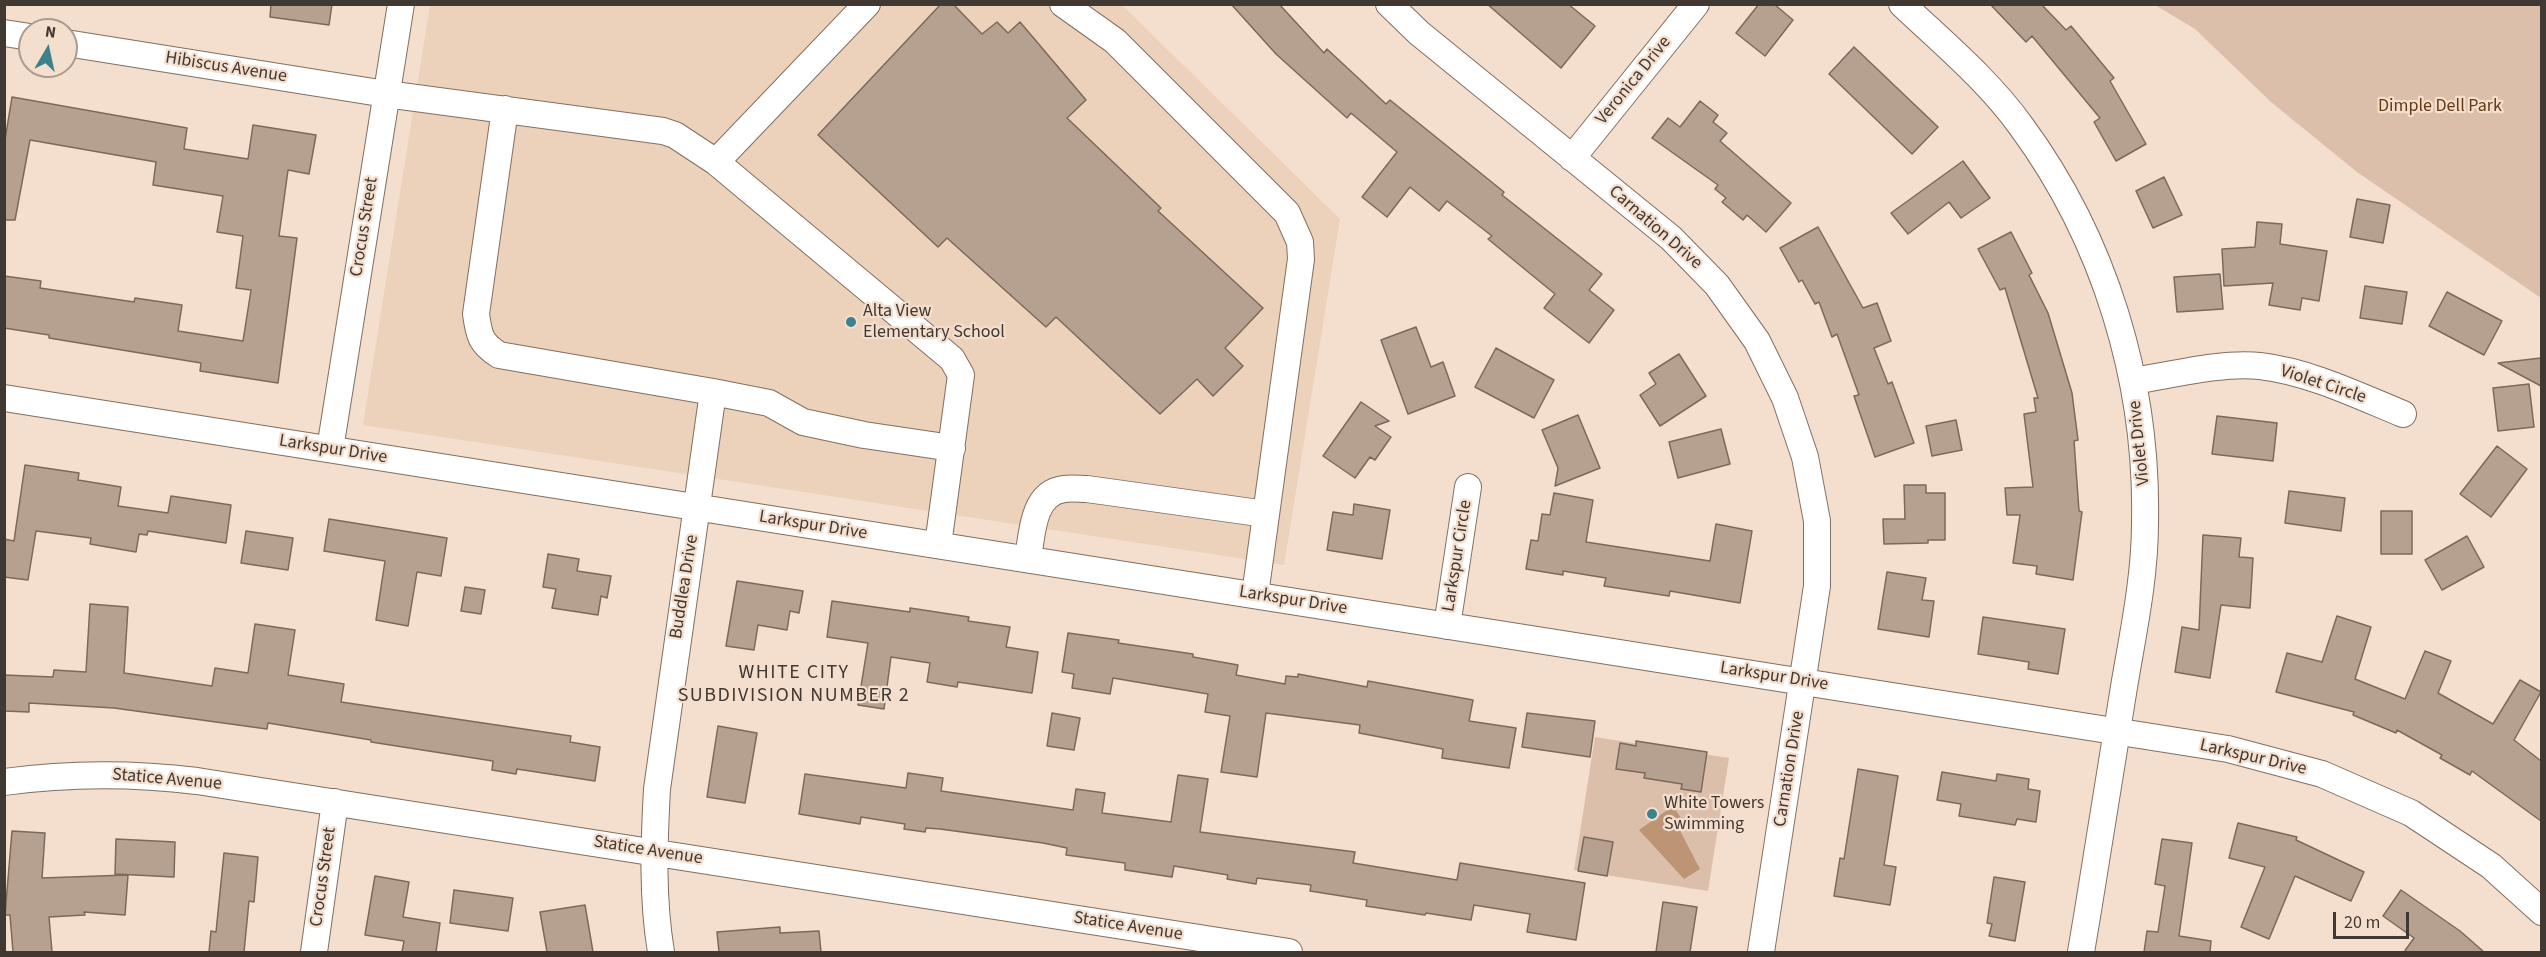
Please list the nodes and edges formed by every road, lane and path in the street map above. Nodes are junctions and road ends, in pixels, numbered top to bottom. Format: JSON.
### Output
{"nodes":[{"id":1,"x":401,"y":4,"type":"edge"},
{"id":2,"x":867,"y":4,"type":"edge"},
{"id":3,"x":1063,"y":4,"type":"edge"},
{"id":4,"x":1389,"y":4,"type":"edge"},
{"id":5,"x":1696,"y":4,"type":"edge"},
{"id":6,"x":1902,"y":4,"type":"edge"},
{"id":7,"x":78,"y":45,"type":"edge"},
{"id":8,"x":386,"y":94,"type":"junction"},
{"id":9,"x":514,"y":110,"type":"junction"},
{"id":10,"x":1572,"y":158,"type":"junction"},
{"id":11,"x":716,"y":162,"type":"junction"},
{"id":12,"x":2133,"y":381,"type":"junction"},
{"id":13,"x":713,"y":392,"type":"junction"},
{"id":14,"x":4,"y":398,"type":"edge"},
{"id":15,"x":2403,"y":414,"type":"dead end"},
{"id":16,"x":951,"y":448,"type":"junction"},
{"id":17,"x":330,"y":449,"type":"junction"},
{"id":18,"x":1468,"y":487,"type":"dead end"},
{"id":19,"x":697,"y":507,"type":"junction"},
{"id":20,"x":1266,"y":514,"type":"junction"},
{"id":21,"x":938,"y":545,"type":"junction"},
{"id":22,"x":1028,"y":559,"type":"junction"},
{"id":23,"x":1255,"y":595,"type":"junction"},
{"id":24,"x":1447,"y":626,"type":"junction"},
{"id":25,"x":1804,"y":682,"type":"junction"},
{"id":26,"x":2117,"y":731,"type":"junction"},
{"id":27,"x":4,"y":782,"type":"edge"},
{"id":28,"x":335,"y":802,"type":"junction"},
{"id":29,"x":653,"y":852,"type":"junction"},
{"id":30,"x":2541,"y":912,"type":"edge"},
{"id":31,"x":314,"y":952,"type":"edge"},
{"id":32,"x":661,"y":952,"type":"edge"},
{"id":33,"x":1289,"y":952,"type":"edge"},
{"id":34,"x":1761,"y":952,"type":"edge"},
{"id":35,"x":2081,"y":952,"type":"edge"}],
"edges":[{"from":1,"to":8,"type":"street","name":"Crocus Street"},
{"from":2,"to":11,"type":"street"},
{"from":3,"to":20,"type":"street"},
{"from":4,"to":10,"type":"street","name":"Carnation Drive"},
{"from":5,"to":10,"type":"street","name":"Veronica Drive"},
{"from":6,"to":12,"type":"street","name":"Violet Drive"},
{"from":7,"to":8,"type":"street","name":"Hibiscus Avenue"},
{"from":8,"to":9,"type":"street","name":"Hibiscus Avenue"},
{"from":8,"to":17,"type":"street","name":"Crocus Street"},
{"from":9,"to":11,"type":"street","name":"Hibiscus Avenue"},
{"from":9,"to":13,"type":"street"},
{"from":10,"to":25,"type":"street","name":"Carnation Drive"},
{"from":11,"to":16,"type":"street","name":"Hibiscus Avenue"},
{"from":12,"to":15,"type":"street","name":"Violet Circle"},
{"from":12,"to":26,"type":"street","name":"Violet Drive"},
{"from":13,"to":16,"type":"street"},
{"from":13,"to":19,"type":"street","name":"Buddlea Drive"},
{"from":14,"to":17,"type":"street","name":"Larkspur Drive"},
{"from":16,"to":21,"type":"street","name":"Hibiscus Avenue"},
{"from":17,"to":19,"type":"street","name":"Larkspur Drive"},
{"from":18,"to":24,"type":"street","name":"Larkspur Circle"},
{"from":19,"to":21,"type":"street","name":"Larkspur Drive"},
{"from":19,"to":29,"type":"street","name":"Buddlea Drive"},
{"from":20,"to":22,"type":"street"},
{"from":20,"to":23,"type":"street"},
{"from":21,"to":22,"type":"street","name":"Larkspur Drive"},
{"from":22,"to":23,"type":"street","name":"Larkspur Drive"},
{"from":23,"to":24,"type":"street","name":"Larkspur Drive"},
{"from":24,"to":25,"type":"street","name":"Larkspur Drive"},
{"from":25,"to":26,"type":"street","name":"Larkspur Drive"},
{"from":25,"to":34,"type":"street","name":"Carnation Drive"},
{"from":26,"to":30,"type":"street","name":"Larkspur Drive"},
{"from":26,"to":35,"type":"street","name":"Violet Drive"},
{"from":27,"to":28,"type":"street","name":"Statice Avenue"},
{"from":28,"to":29,"type":"street","name":"Statice Avenue"},
{"from":28,"to":31,"type":"street","name":"Crocus Street"},
{"from":29,"to":32,"type":"street","name":"Buddlea Drive"},
{"from":29,"to":33,"type":"street","name":"Statice Avenue"}]}
